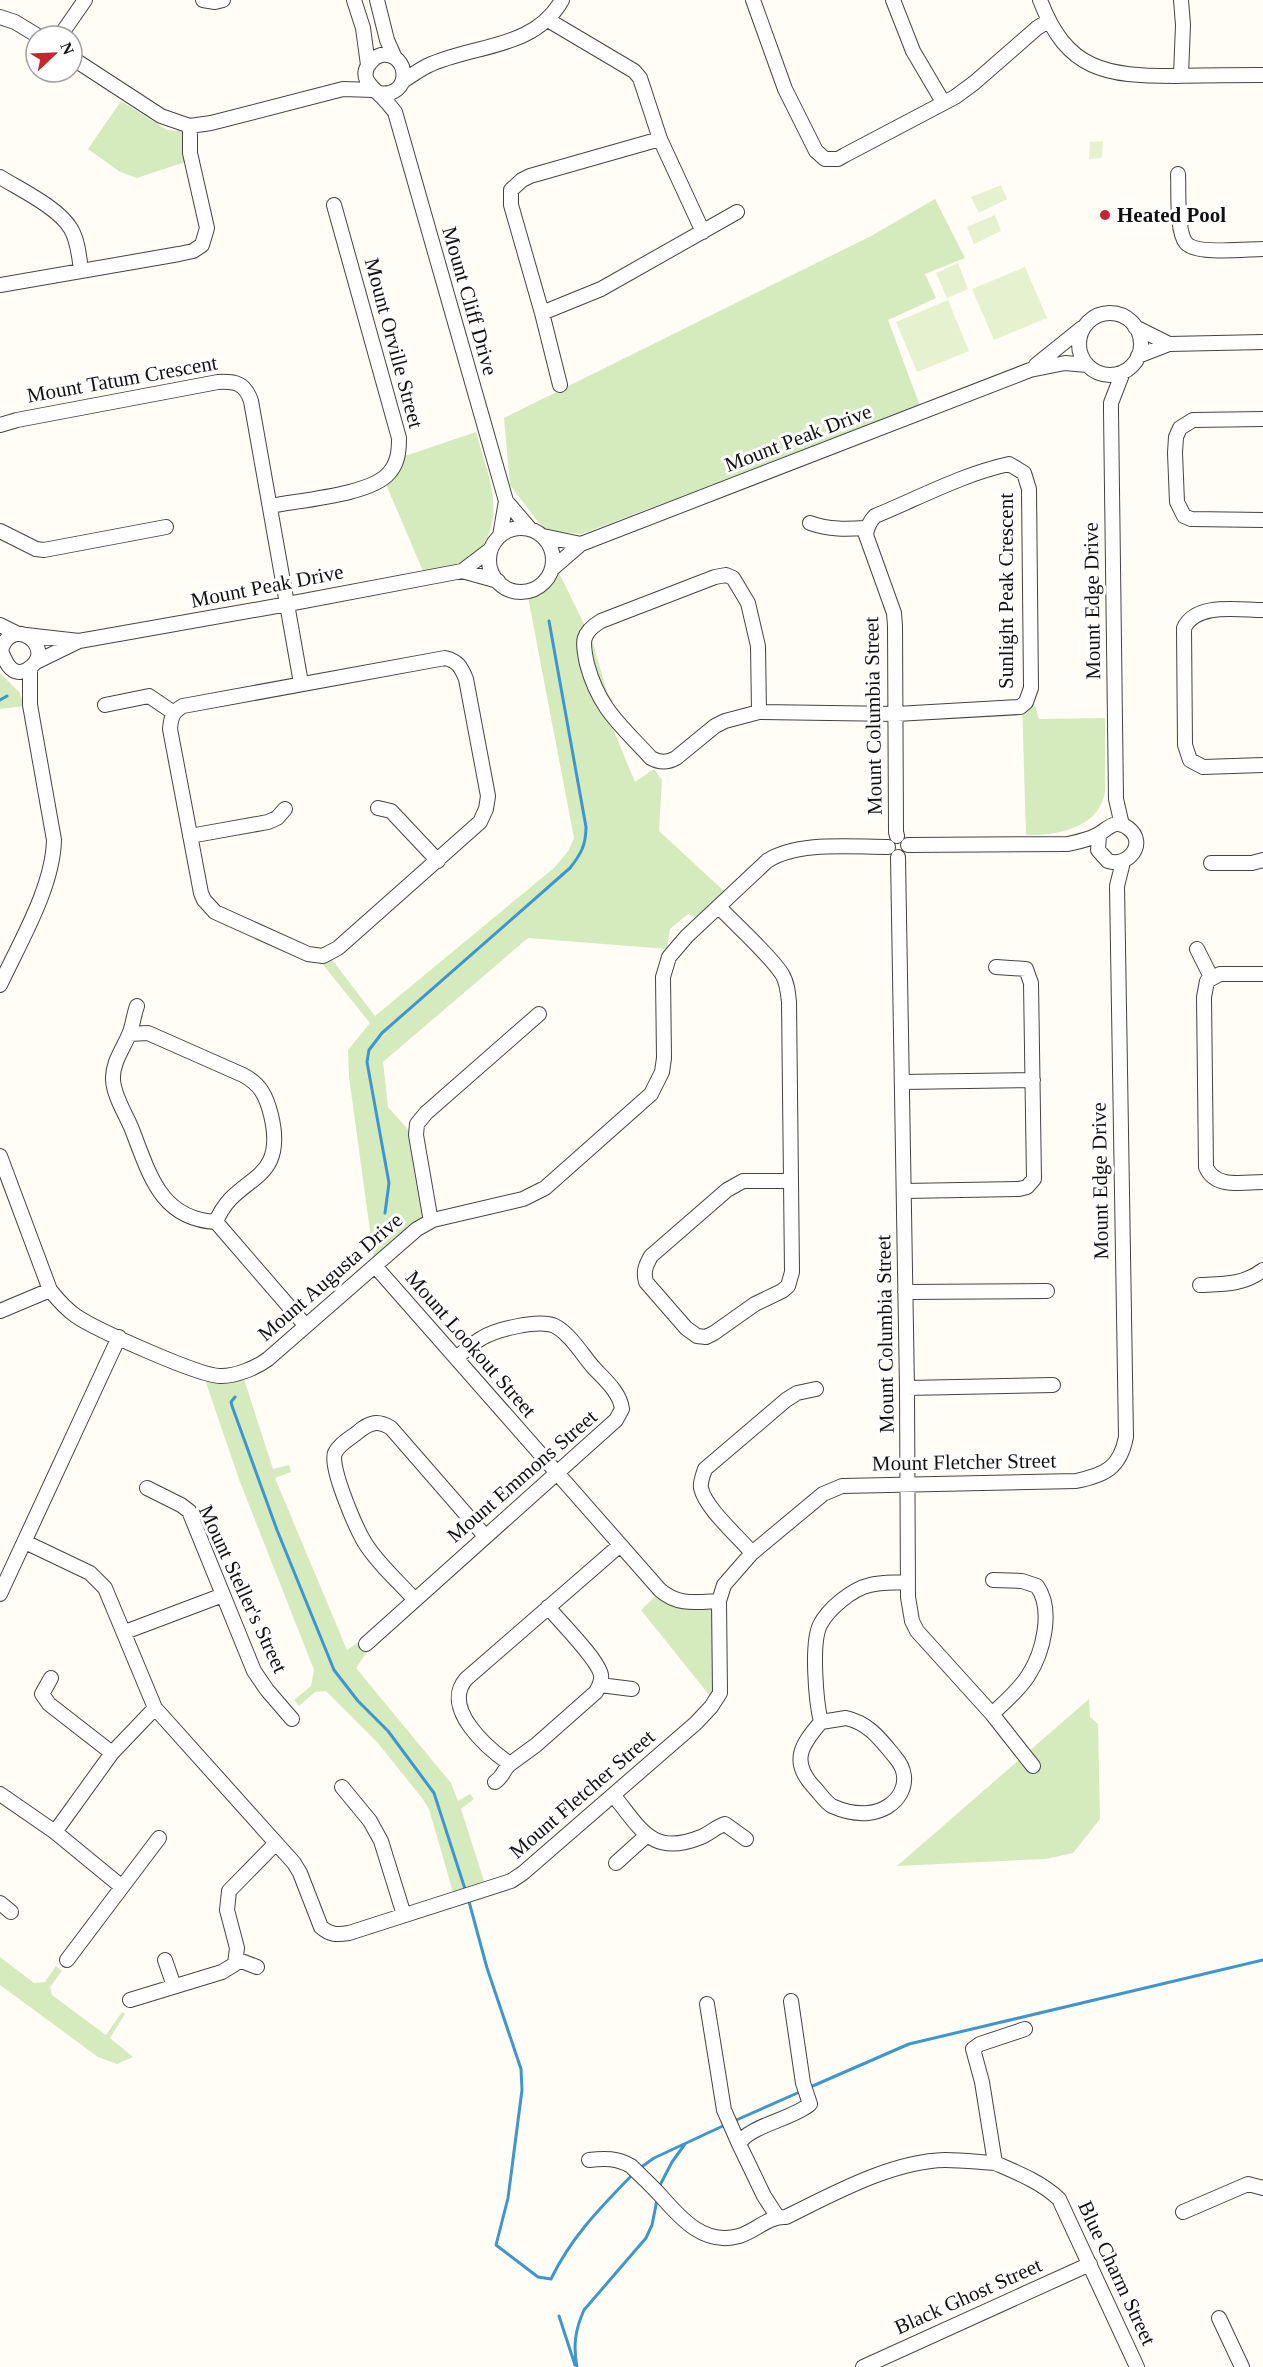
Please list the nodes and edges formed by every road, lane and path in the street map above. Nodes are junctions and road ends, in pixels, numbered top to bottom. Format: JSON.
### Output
{"nodes":[{"id":1,"x":85,"y":0,"type":"edge"},
{"id":2,"x":203,"y":0,"type":"edge"},
{"id":3,"x":223,"y":0,"type":"edge"},
{"id":4,"x":354,"y":0,"type":"edge"},
{"id":5,"x":376,"y":0,"type":"edge"},
{"id":6,"x":562,"y":0,"type":"edge"},
{"id":7,"x":753,"y":0,"type":"edge"},
{"id":8,"x":894,"y":0,"type":"edge"},
{"id":9,"x":1040,"y":0,"type":"edge"},
{"id":10,"x":1181,"y":0,"type":"edge"},
{"id":11,"x":0,"y":16,"type":"edge"},
{"id":12,"x":548,"y":20,"type":"junction"},
{"id":13,"x":1048,"y":21,"type":"junction"},
{"id":14,"x":68,"y":24,"type":"edge"},
{"id":15,"x":24,"y":27,"type":"edge"},
{"id":16,"x":398,"y":60,"type":"junction"},
{"id":17,"x":428,"y":65,"type":"junction"},
{"id":18,"x":84,"y":66,"type":"edge"},
{"id":19,"x":367,"y":69,"type":"junction"},
{"id":20,"x":1181,"y":75,"type":"junction"},
{"id":21,"x":1263,"y":75,"type":"edge"},
{"id":22,"x":402,"y":84,"type":"junction"},
{"id":23,"x":343,"y":89,"type":"junction"},
{"id":24,"x":376,"y":92,"type":"junction"},
{"id":25,"x":943,"y":102,"type":"junction"},
{"id":26,"x":395,"y":112,"type":"junction"},
{"id":27,"x":190,"y":126,"type":"junction"},
{"id":28,"x":660,"y":139,"type":"junction"},
{"id":29,"x":1178,"y":174,"type":"dead end"},
{"id":30,"x":0,"y":177,"type":"edge"},
{"id":31,"x":334,"y":205,"type":"dead end"},
{"id":32,"x":737,"y":212,"type":"dead end"},
{"id":33,"x":703,"y":232,"type":"junction"},
{"id":34,"x":1263,"y":249,"type":"edge"},
{"id":35,"x":81,"y":270,"type":"junction"},
{"id":36,"x":0,"y":285,"type":"edge"},
{"id":37,"x":542,"y":313,"type":"junction"},
{"id":38,"x":1085,"y":325,"type":"junction"},
{"id":39,"x":1136,"y":327,"type":"junction"},
{"id":40,"x":1263,"y":342,"type":"edge"},
{"id":41,"x":1169,"y":344,"type":"junction"},
{"id":42,"x":1138,"y":356,"type":"junction"},
{"id":43,"x":1092,"y":369,"type":"junction"},
{"id":44,"x":1030,"y":370,"type":"junction"},
{"id":45,"x":1123,"y":372,"type":"junction"},
{"id":46,"x":560,"y":385,"type":"dead end"},
{"id":47,"x":1111,"y":403,"type":"junction"},
{"id":48,"x":1263,"y":418,"type":"edge"},
{"id":49,"x":0,"y":425,"type":"edge"},
{"id":50,"x":506,"y":501,"type":"junction"},
{"id":51,"x":270,"y":506,"type":"junction"},
{"id":52,"x":1263,"y":520,"type":"edge"},
{"id":53,"x":810,"y":523,"type":"dead end"},
{"id":54,"x":166,"y":527,"type":"dead end"},
{"id":55,"x":867,"y":528,"type":"junction"},
{"id":56,"x":530,"y":529,"type":"junction"},
{"id":57,"x":0,"y":531,"type":"edge"},
{"id":58,"x":500,"y":536,"type":"junction"},
{"id":59,"x":543,"y":536,"type":"junction"},
{"id":60,"x":581,"y":544,"type":"junction"},
{"id":61,"x":491,"y":549,"type":"junction"},
{"id":62,"x":552,"y":569,"type":"junction"},
{"id":63,"x":462,"y":571,"type":"junction"},
{"id":64,"x":498,"y":581,"type":"junction"},
{"id":65,"x":288,"y":604,"type":"junction"},
{"id":66,"x":1263,"y":610,"type":"edge"},
{"id":67,"x":0,"y":625,"type":"edge"},
{"id":68,"x":22,"y":634,"type":"junction"},
{"id":69,"x":79,"y":641,"type":"junction"},
{"id":70,"x":1,"y":649,"type":"edge"},
{"id":71,"x":33,"y":665,"type":"junction"},
{"id":72,"x":14,"y":670,"type":"junction"},
{"id":73,"x":301,"y":683,"type":"junction"},
{"id":74,"x":30,"y":705,"type":"junction"},
{"id":75,"x":105,"y":705,"type":"dead end"},
{"id":76,"x":759,"y":712,"type":"junction"},
{"id":77,"x":174,"y":713,"type":"junction"},
{"id":78,"x":896,"y":714,"type":"junction"},
{"id":79,"x":1263,"y":765,"type":"edge"},
{"id":80,"x":1116,"y":799,"type":"junction"},
{"id":81,"x":378,"y":808,"type":"dead end"},
{"id":82,"x":285,"y":809,"type":"dead end"},
{"id":83,"x":1122,"y":825,"type":"junction"},
{"id":84,"x":1103,"y":830,"type":"junction"},
{"id":85,"x":190,"y":836,"type":"junction"},
{"id":86,"x":892,"y":841,"type":"junction"},
{"id":87,"x":1068,"y":844,"type":"junction"},
{"id":88,"x":908,"y":845,"type":"junction"},
{"id":89,"x":898,"y":857,"type":"junction"},
{"id":90,"x":1104,"y":857,"type":"junction"},
{"id":91,"x":1263,"y":860,"type":"edge"},
{"id":92,"x":438,"y":861,"type":"junction"},
{"id":93,"x":1123,"y":862,"type":"junction"},
{"id":94,"x":1211,"y":863,"type":"dead end"},
{"id":95,"x":1117,"y":886,"type":"junction"},
{"id":96,"x":719,"y":907,"type":"junction"},
{"id":97,"x":1197,"y":949,"type":"dead end"},
{"id":98,"x":996,"y":967,"type":"dead end"},
{"id":99,"x":1263,"y":974,"type":"edge"},
{"id":100,"x":1211,"y":977,"type":"junction"},
{"id":101,"x":0,"y":985,"type":"edge"},
{"id":102,"x":137,"y":1006,"type":"dead end"},
{"id":103,"x":539,"y":1014,"type":"dead end"},
{"id":104,"x":129,"y":1034,"type":"junction"},
{"id":105,"x":1033,"y":1080,"type":"junction"},
{"id":106,"x":902,"y":1082,"type":"junction"},
{"id":107,"x":0,"y":1156,"type":"edge"},
{"id":108,"x":790,"y":1180,"type":"junction"},
{"id":109,"x":1263,"y":1182,"type":"edge"},
{"id":110,"x":904,"y":1191,"type":"junction"},
{"id":111,"x":433,"y":1220,"type":"junction"},
{"id":112,"x":216,"y":1222,"type":"junction"},
{"id":113,"x":375,"y":1266,"type":"junction"},
{"id":114,"x":1263,"y":1270,"type":"edge"},
{"id":115,"x":1200,"y":1285,"type":"dead end"},
{"id":116,"x":50,"y":1290,"type":"junction"},
{"id":117,"x":1047,"y":1291,"type":"dead end"},
{"id":118,"x":905,"y":1292,"type":"junction"},
{"id":119,"x":0,"y":1311,"type":"edge"},
{"id":120,"x":305,"y":1325,"type":"junction"},
{"id":121,"x":119,"y":1337,"type":"junction"},
{"id":122,"x":456,"y":1358,"type":"junction"},
{"id":123,"x":1053,"y":1385,"type":"dead end"},
{"id":124,"x":907,"y":1388,"type":"junction"},
{"id":125,"x":816,"y":1389,"type":"dead end"},
{"id":126,"x":1108,"y":1470,"type":"joint"},
{"id":127,"x":555,"y":1473,"type":"junction"},
{"id":128,"x":908,"y":1484,"type":"junction"},
{"id":129,"x":147,"y":1488,"type":"dead end"},
{"id":130,"x":485,"y":1536,"type":"junction"},
{"id":131,"x":25,"y":1542,"type":"junction"},
{"id":132,"x":619,"y":1546,"type":"junction"},
{"id":133,"x":752,"y":1553,"type":"junction"},
{"id":134,"x":993,"y":1580,"type":"dead end"},
{"id":135,"x":907,"y":1582,"type":"junction"},
{"id":136,"x":0,"y":1594,"type":"edge"},
{"id":137,"x":223,"y":1595,"type":"junction"},
{"id":138,"x":414,"y":1599,"type":"junction"},
{"id":139,"x":719,"y":1600,"type":"junction"},
{"id":140,"x":548,"y":1608,"type":"junction"},
{"id":141,"x":125,"y":1632,"type":"junction"},
{"id":142,"x":366,"y":1644,"type":"dead end"},
{"id":143,"x":51,"y":1678,"type":"dead end"},
{"id":144,"x":600,"y":1685,"type":"junction"},
{"id":145,"x":632,"y":1689,"type":"dead end"},
{"id":146,"x":155,"y":1708,"type":"junction"},
{"id":147,"x":992,"y":1714,"type":"junction"},
{"id":148,"x":292,"y":1719,"type":"dead end"},
{"id":149,"x":821,"y":1722,"type":"junction"},
{"id":150,"x":112,"y":1753,"type":"junction"},
{"id":151,"x":510,"y":1764,"type":"junction"},
{"id":152,"x":1034,"y":1766,"type":"dead end"},
{"id":153,"x":495,"y":1782,"type":"dead end"},
{"id":154,"x":342,"y":1787,"type":"dead end"},
{"id":155,"x":614,"y":1796,"type":"junction"},
{"id":156,"x":1,"y":1797,"type":"edge"},
{"id":157,"x":55,"y":1832,"type":"junction"},
{"id":158,"x":646,"y":1836,"type":"junction"},
{"id":159,"x":159,"y":1838,"type":"dead end"},
{"id":160,"x":746,"y":1839,"type":"dead end"},
{"id":161,"x":276,"y":1843,"type":"junction"},
{"id":162,"x":616,"y":1863,"type":"dead end"},
{"id":163,"x":122,"y":1887,"type":"junction"},
{"id":164,"x":404,"y":1915,"type":"junction"},
{"id":165,"x":165,"y":1959,"type":"dead end"},
{"id":166,"x":236,"y":1959,"type":"junction"},
{"id":167,"x":67,"y":1960,"type":"dead end"},
{"id":168,"x":257,"y":1967,"type":"dead end"},
{"id":169,"x":174,"y":1986,"type":"junction"},
{"id":170,"x":130,"y":2000,"type":"dead end"},
{"id":171,"x":791,"y":2001,"type":"dead end"},
{"id":172,"x":707,"y":2004,"type":"dead end"},
{"id":173,"x":1024,"y":2029,"type":"dead end"},
{"id":174,"x":739,"y":2144,"type":"junction"},
{"id":175,"x":589,"y":2160,"type":"dead end"},
{"id":176,"x":995,"y":2163,"type":"junction"},
{"id":177,"x":1263,"y":2188,"type":"edge"},
{"id":178,"x":1184,"y":2212,"type":"dead end"},
{"id":179,"x":777,"y":2216,"type":"junction"},
{"id":180,"x":1090,"y":2264,"type":"junction"},
{"id":181,"x":1219,"y":2318,"type":"dead end"},
{"id":182,"x":863,"y":2367,"type":"edge"},
{"id":183,"x":1137,"y":2367,"type":"edge"},
{"id":184,"x":1242,"y":2367,"type":"edge"}],
"edges":[{"from":1,"to":14,"type":"street"},
{"from":2,"to":3,"type":"street"},
{"from":4,"to":19,"type":"street"},
{"from":5,"to":16,"type":"street"},
{"from":6,"to":12,"type":"street"},
{"from":7,"to":25,"type":"street"},
{"from":8,"to":25,"type":"street"},
{"from":9,"to":13,"type":"street"},
{"from":10,"to":20,"type":"street"},
{"from":11,"to":15,"type":"street"},
{"from":12,"to":17,"type":"street"},
{"from":12,"to":28,"type":"street"},
{"from":13,"to":20,"type":"street"},
{"from":13,"to":25,"type":"street"},
{"from":16,"to":17,"type":"street"},
{"from":16,"to":19,"type":"street"},
{"from":16,"to":22,"type":"street"},
{"from":17,"to":22,"type":"street"},
{"from":18,"to":27,"type":"street"},
{"from":19,"to":23,"type":"street"},
{"from":19,"to":24,"type":"street"},
{"from":20,"to":21,"type":"street"},
{"from":22,"to":24,"type":"street"},
{"from":22,"to":26,"type":"street","name":"Mount Cliff Drive"},
{"from":23,"to":24,"type":"street"},
{"from":23,"to":27,"type":"street"},
{"from":24,"to":26,"type":"street","name":"Mount Cliff Drive"},
{"from":26,"to":50,"type":"street","name":"Mount Cliff Drive"},
{"from":27,"to":35,"type":"street"},
{"from":28,"to":33,"type":"street"},
{"from":28,"to":37,"type":"street"},
{"from":29,"to":34,"type":"street"},
{"from":30,"to":35,"type":"street"},
{"from":31,"to":51,"type":"street","name":"Mount Orville Street"},
{"from":32,"to":33,"type":"street"},
{"from":33,"to":37,"type":"street"},
{"from":35,"to":36,"type":"street"},
{"from":37,"to":46,"type":"street"},
{"from":38,"to":39,"type":"street","name":"Mount Peak Drive"},
{"from":38,"to":43,"type":"street"},
{"from":38,"to":44,"type":"street","name":"Mount Peak Drive"},
{"from":39,"to":41,"type":"street","name":"Mount Peak Drive"},
{"from":39,"to":42,"type":"street"},
{"from":40,"to":41,"type":"street","name":"Mount Peak Drive"},
{"from":41,"to":42,"type":"street","name":"Mount Peak Drive"},
{"from":42,"to":45,"type":"street","name":"Mount Peak Drive"},
{"from":43,"to":44,"type":"street","name":"Mount Peak Drive"},
{"from":43,"to":45,"type":"street","name":"Mount Peak Drive"},
{"from":43,"to":47,"type":"street","name":"Mount Edge Drive"},
{"from":44,"to":60,"type":"street","name":"Mount Peak Drive"},
{"from":45,"to":47,"type":"street","name":"Mount Edge Drive"},
{"from":47,"to":80,"type":"street","name":"Mount Edge Drive"},
{"from":48,"to":52,"type":"street"},
{"from":49,"to":51,"type":"street","name":"Mount Tatum Crescent"},
{"from":50,"to":56,"type":"street","name":"Mount Cliff Drive"},
{"from":50,"to":58,"type":"street","name":"Mount Cliff Drive"},
{"from":51,"to":65,"type":"street","name":"Mount Tatum Crescent"},
{"from":53,"to":55,"type":"street"},
{"from":54,"to":57,"type":"street"},
{"from":55,"to":78,"type":"street","name":"Mount Columbia Street"},
{"from":55,"to":78,"type":"street","name":"Sunlight Peak Crescent"},
{"from":56,"to":58,"type":"street"},
{"from":56,"to":59,"type":"street"},
{"from":58,"to":61,"type":"street","name":"Mount Peak Drive"},
{"from":59,"to":60,"type":"street"},
{"from":59,"to":62,"type":"street"},
{"from":60,"to":62,"type":"street","name":"Mount Peak Drive"},
{"from":61,"to":63,"type":"street","name":"Mount Peak Drive"},
{"from":61,"to":64,"type":"street"},
{"from":62,"to":64,"type":"street","name":"Mount Peak Drive"},
{"from":63,"to":64,"type":"street","name":"Mount Peak Drive"},
{"from":63,"to":65,"type":"street","name":"Mount Peak Drive"},
{"from":65,"to":69,"type":"street","name":"Mount Peak Drive"},
{"from":65,"to":73,"type":"street","name":"Mount Tatum Crescent"},
{"from":66,"to":79,"type":"street"},
{"from":67,"to":68,"type":"street"},
{"from":68,"to":69,"type":"street","name":"Mount Peak Drive"},
{"from":68,"to":70,"type":"street"},
{"from":68,"to":71,"type":"street"},
{"from":69,"to":71,"type":"street","name":"Mount Peak Drive"},
{"from":70,"to":72,"type":"street"},
{"from":71,"to":72,"type":"street","name":"Mount Peak Drive"},
{"from":71,"to":74,"type":"street"},
{"from":72,"to":74,"type":"street"},
{"from":73,"to":77,"type":"street"},
{"from":73,"to":92,"type":"street"},
{"from":74,"to":101,"type":"street"},
{"from":75,"to":77,"type":"street"},
{"from":76,"to":76,"type":"street"},
{"from":76,"to":78,"type":"street"},
{"from":77,"to":85,"type":"street"},
{"from":78,"to":86,"type":"street","name":"Mount Columbia Street"},
{"from":80,"to":83,"type":"street","name":"Mount Edge Drive"},
{"from":80,"to":84,"type":"street","name":"Mount Edge Drive"},
{"from":81,"to":92,"type":"street"},
{"from":82,"to":85,"type":"street"},
{"from":83,"to":84,"type":"street"},
{"from":83,"to":93,"type":"street","name":"Mount Edge Drive"},
{"from":84,"to":87,"type":"street"},
{"from":84,"to":90,"type":"street","name":"Mount Edge Drive"},
{"from":85,"to":92,"type":"street"},
{"from":86,"to":88,"type":"street"},
{"from":86,"to":89,"type":"street"},
{"from":86,"to":96,"type":"street","name":"Mount Augusta Drive"},
{"from":87,"to":88,"type":"street"},
{"from":87,"to":90,"type":"street"},
{"from":88,"to":89,"type":"street"},
{"from":89,"to":106,"type":"street","name":"Mount Columbia Street"},
{"from":90,"to":93,"type":"street"},
{"from":90,"to":95,"type":"street","name":"Mount Edge Drive"},
{"from":91,"to":94,"type":"street"},
{"from":93,"to":95,"type":"street","name":"Mount Edge Drive"},
{"from":95,"to":126,"type":"street","name":"Mount Edge Drive"},
{"from":96,"to":108,"type":"street"},
{"from":96,"to":111,"type":"street","name":"Mount Augusta Drive"},
{"from":97,"to":100,"type":"street"},
{"from":98,"to":105,"type":"street"},
{"from":99,"to":100,"type":"street"},
{"from":100,"to":109,"type":"street"},
{"from":102,"to":104,"type":"street"},
{"from":103,"to":111,"type":"street"},
{"from":104,"to":112,"type":"street"},
{"from":104,"to":112,"type":"street"},
{"from":105,"to":106,"type":"street"},
{"from":105,"to":110,"type":"street"},
{"from":106,"to":110,"type":"street","name":"Mount Columbia Street"},
{"from":107,"to":116,"type":"street","name":"Mount Augusta Drive"},
{"from":108,"to":108,"type":"street"},
{"from":110,"to":118,"type":"street","name":"Mount Columbia Street"},
{"from":111,"to":113,"type":"street","name":"Mount Augusta Drive"},
{"from":112,"to":120,"type":"street"},
{"from":113,"to":120,"type":"street","name":"Mount Augusta Drive"},
{"from":113,"to":122,"type":"street","name":"Mount Lookout Street"},
{"from":114,"to":115,"type":"street"},
{"from":116,"to":119,"type":"street"},
{"from":116,"to":121,"type":"street","name":"Mount Augusta Drive"},
{"from":117,"to":118,"type":"street"},
{"from":118,"to":124,"type":"street","name":"Mount Columbia Street"},
{"from":120,"to":121,"type":"street","name":"Mount Augusta Drive"},
{"from":121,"to":131,"type":"street"},
{"from":122,"to":127,"type":"street","name":"Mount Lookout Street"},
{"from":122,"to":127,"type":"street","name":"Mount Emmons Street"},
{"from":123,"to":124,"type":"street"},
{"from":124,"to":128,"type":"street","name":"Mount Columbia Street"},
{"from":125,"to":133,"type":"street"},
{"from":126,"to":128,"type":"street","name":"Mount Fletcher Street"},
{"from":127,"to":130,"type":"street","name":"Mount Emmons Street"},
{"from":127,"to":132,"type":"street","name":"Mount Lookout Street"},
{"from":128,"to":133,"type":"street","name":"Mount Fletcher Street"},
{"from":128,"to":135,"type":"street","name":"Mount Columbia Street"},
{"from":129,"to":137,"type":"street","name":"Mount Steller's Street"},
{"from":130,"to":138,"type":"street","name":"Mount Emmons Street"},
{"from":130,"to":138,"type":"street"},
{"from":131,"to":136,"type":"street"},
{"from":131,"to":141,"type":"street","name":"Mount Fletcher Street"},
{"from":132,"to":139,"type":"street","name":"Mount Lookout Street"},
{"from":132,"to":140,"type":"street"},
{"from":133,"to":139,"type":"street","name":"Mount Fletcher Street"},
{"from":134,"to":147,"type":"street"},
{"from":135,"to":147,"type":"street","name":"Mount Columbia Street"},
{"from":135,"to":149,"type":"street"},
{"from":137,"to":141,"type":"street"},
{"from":137,"to":148,"type":"street","name":"Mount Steller's Street"},
{"from":138,"to":142,"type":"street","name":"Mount Emmons Street"},
{"from":139,"to":155,"type":"street","name":"Mount Fletcher Street"},
{"from":140,"to":144,"type":"street"},
{"from":140,"to":151,"type":"street"},
{"from":141,"to":146,"type":"street","name":"Mount Fletcher Street"},
{"from":143,"to":150,"type":"street"},
{"from":144,"to":145,"type":"street"},
{"from":144,"to":151,"type":"street"},
{"from":146,"to":150,"type":"street"},
{"from":146,"to":161,"type":"street","name":"Mount Fletcher Street"},
{"from":147,"to":152,"type":"street","name":"Mount Columbia Street"},
{"from":149,"to":149,"type":"street"},
{"from":150,"to":157,"type":"street"},
{"from":151,"to":153,"type":"street"},
{"from":154,"to":164,"type":"street"},
{"from":155,"to":158,"type":"street"},
{"from":155,"to":164,"type":"street","name":"Mount Fletcher Street"},
{"from":156,"to":157,"type":"street"},
{"from":157,"to":163,"type":"street"},
{"from":158,"to":160,"type":"street"},
{"from":158,"to":162,"type":"street"},
{"from":159,"to":163,"type":"street"},
{"from":161,"to":164,"type":"street","name":"Mount Fletcher Street"},
{"from":161,"to":166,"type":"street"},
{"from":163,"to":167,"type":"street"},
{"from":165,"to":169,"type":"street"},
{"from":166,"to":168,"type":"street"},
{"from":166,"to":169,"type":"street"},
{"from":169,"to":170,"type":"street"},
{"from":171,"to":174,"type":"street"},
{"from":172,"to":174,"type":"street"},
{"from":173,"to":176,"type":"street"},
{"from":174,"to":179,"type":"street"},
{"from":175,"to":179,"type":"street","name":"Blue Charm Street"},
{"from":176,"to":179,"type":"street","name":"Blue Charm Street"},
{"from":176,"to":180,"type":"street","name":"Blue Charm Street"},
{"from":177,"to":178,"type":"street"},
{"from":180,"to":182,"type":"street","name":"Black Ghost Street"},
{"from":180,"to":183,"type":"street","name":"Blue Charm Street"},
{"from":181,"to":184,"type":"street"}]}
